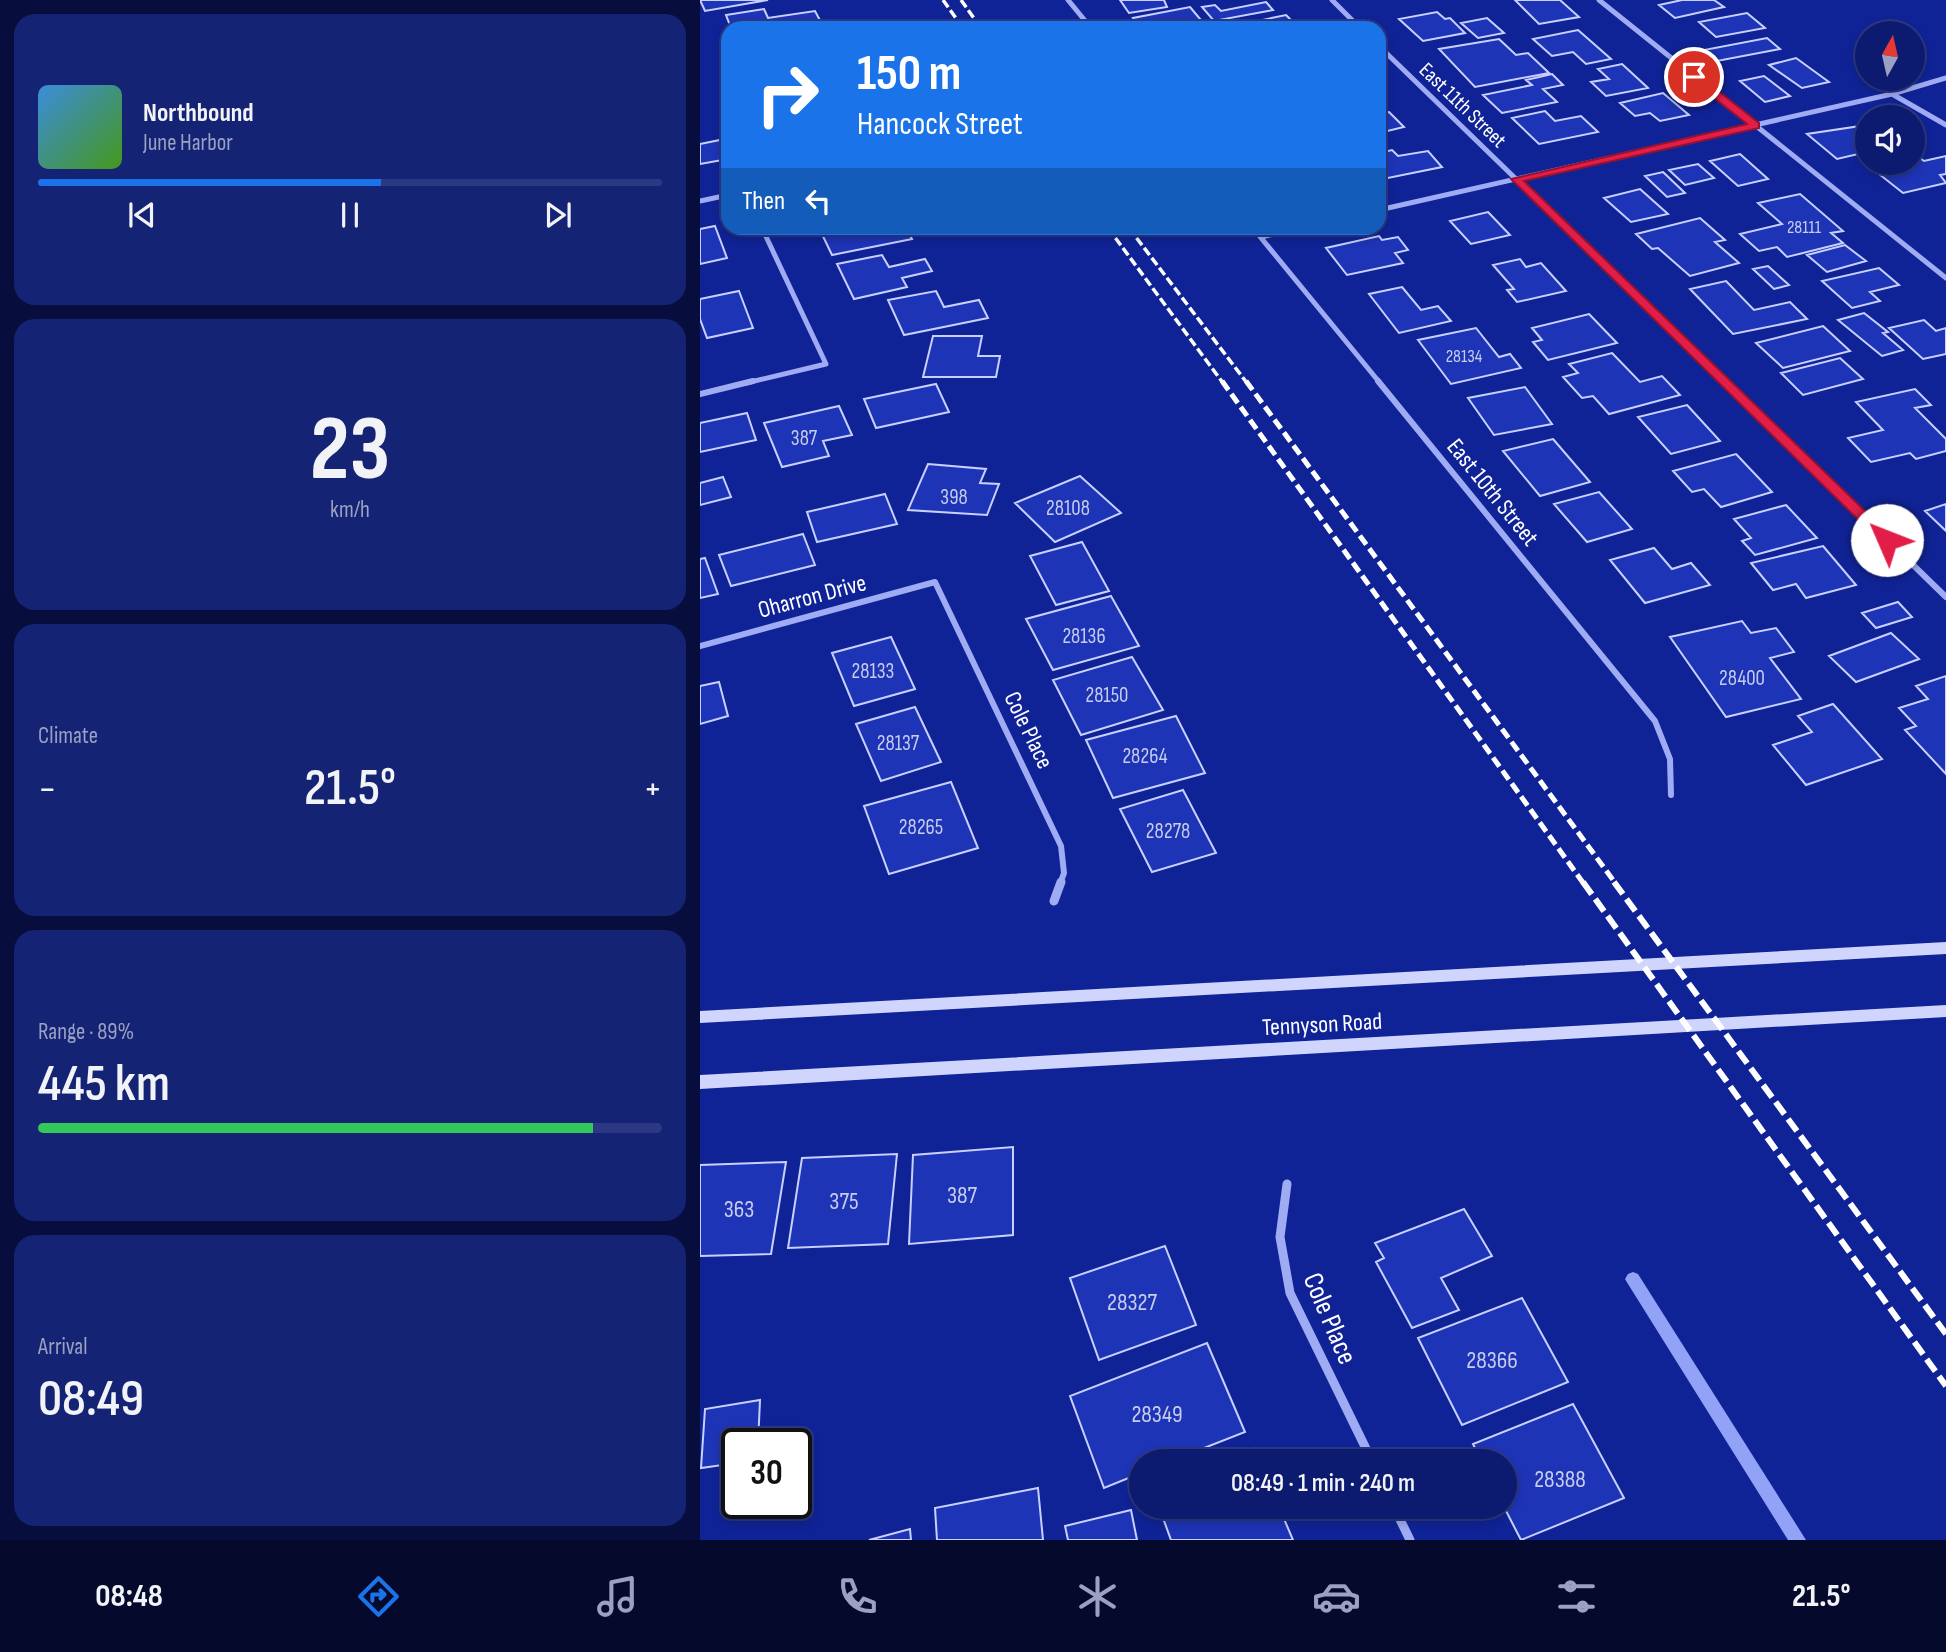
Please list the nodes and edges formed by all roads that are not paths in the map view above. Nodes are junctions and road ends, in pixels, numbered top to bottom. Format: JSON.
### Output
{"nodes":[{"id":1,"x":1068,"y":0,"type":"edge"},
{"id":2,"x":1332,"y":0,"type":"edge"},
{"id":3,"x":1599,"y":0,"type":"edge"},
{"id":4,"x":1085,"y":21,"type":"edge"},
{"id":5,"x":1353,"y":21,"type":"edge"},
{"id":6,"x":1386,"y":53,"type":"edge"},
{"id":7,"x":1946,"y":78,"type":"edge"},
{"id":8,"x":1892,"y":94,"type":"junction"},
{"id":9,"x":1755,"y":125,"type":"junction"},
{"id":10,"x":1946,"y":125,"type":"edge"},
{"id":11,"x":1516,"y":179,"type":"junction"},
{"id":12,"x":721,"y":196,"type":"edge"},
{"id":13,"x":700,"y":201,"type":"edge"},
{"id":14,"x":1386,"y":208,"type":"edge"},
{"id":15,"x":765,"y":235,"type":"edge"},
{"id":16,"x":1269,"y":235,"type":"edge"},
{"id":17,"x":1261,"y":237,"type":"joint"},
{"id":18,"x":1946,"y":278,"type":"edge"},
{"id":19,"x":700,"y":394,"type":"edge"},
{"id":20,"x":935,"y":582,"type":"joint"},
{"id":21,"x":1946,"y":597,"type":"edge"},
{"id":22,"x":700,"y":646,"type":"edge"},
{"id":23,"x":1671,"y":794,"type":"dead end"},
{"id":24,"x":1054,"y":901,"type":"dead end"},
{"id":25,"x":1946,"y":948,"type":"edge"},
{"id":26,"x":1946,"y":1012,"type":"edge"},
{"id":27,"x":700,"y":1017,"type":"edge"},
{"id":28,"x":700,"y":1082,"type":"edge"},
{"id":29,"x":1287,"y":1184,"type":"dead end"},
{"id":30,"x":1365,"y":1449,"type":"edge"},
{"id":31,"x":1400,"y":1519,"type":"edge"},
{"id":32,"x":1410,"y":1540,"type":"edge"}],
"edges":[{"from":1,"to":4,"type":"street"},
{"from":2,"to":5,"type":"street"},
{"from":3,"to":9,"type":"street"},
{"from":6,"to":11,"type":"street","name":"East 11th Street"},
{"from":7,"to":8,"type":"street"},
{"from":8,"to":9,"type":"street"},
{"from":8,"to":10,"type":"street"},
{"from":9,"to":11,"type":"street"},
{"from":9,"to":18,"type":"street"},
{"from":11,"to":14,"type":"street"},
{"from":11,"to":21,"type":"street","name":"East 11th Street"},
{"from":12,"to":13,"type":"street"},
{"from":15,"to":19,"type":"street"},
{"from":16,"to":17,"type":"street"},
{"from":17,"to":23,"type":"street","name":"East 10th Street"},
{"from":20,"to":22,"type":"street","name":"Oharron Drive"},
{"from":20,"to":24,"type":"street","name":"Cole Place"},
{"from":25,"to":27,"type":"main road","name":"Tennyson Road"},
{"from":26,"to":28,"type":"main road","name":"Tennyson Road"},
{"from":29,"to":30,"type":"street","name":"Cole Place"},
{"from":31,"to":32,"type":"street"}]}
